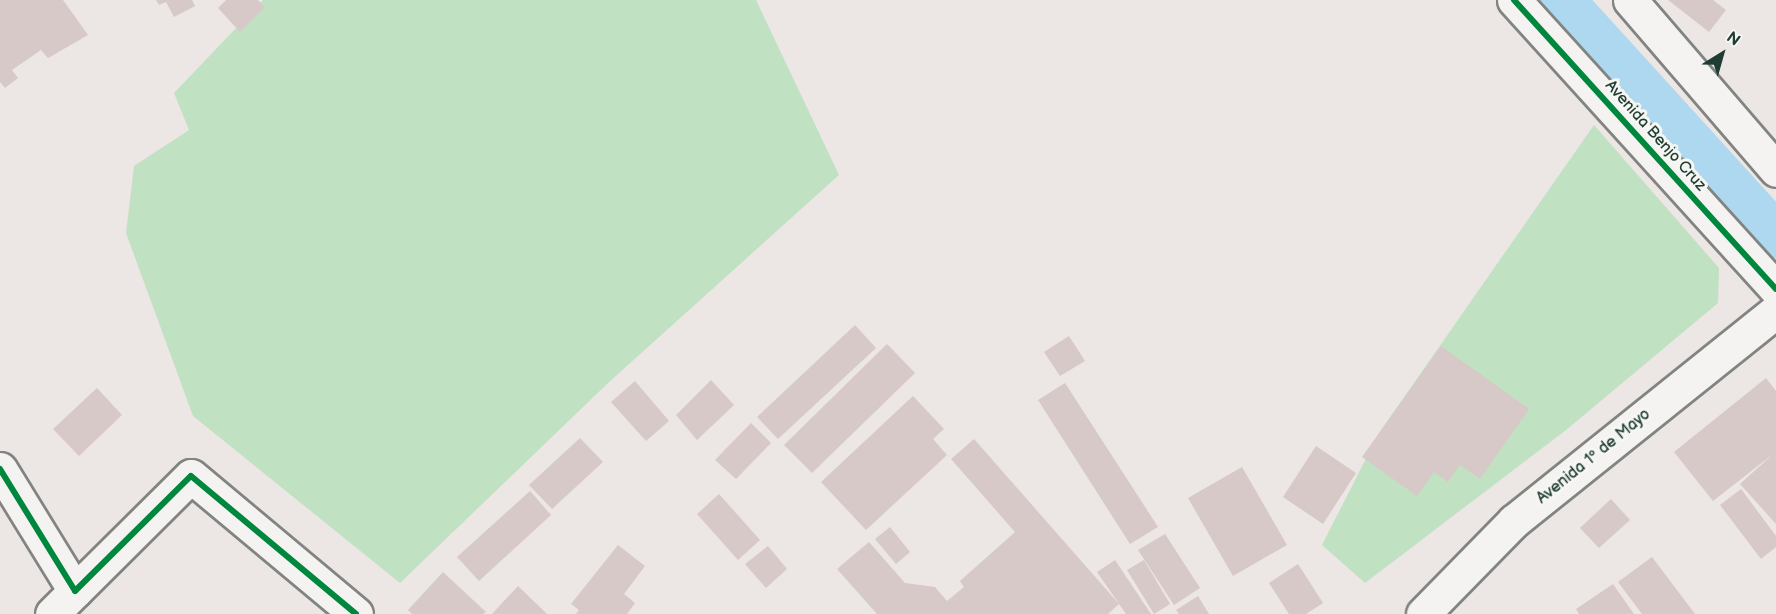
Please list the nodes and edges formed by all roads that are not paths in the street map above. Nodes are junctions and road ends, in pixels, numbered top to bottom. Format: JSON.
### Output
{"nodes":[{"id":1,"x":1514,"y":0,"type":"edge"},
{"id":2,"x":1630,"y":0,"type":"edge"},
{"id":3,"x":1776,"y":170,"type":"edge"},
{"id":4,"x":1776,"y":289,"type":"edge"},
{"id":5,"x":1776,"y":310,"type":"edge"},
{"id":6,"x":0,"y":469,"type":"edge"},
{"id":7,"x":75,"y":591,"type":"junction"},
{"id":8,"x":52,"y":614,"type":"edge"},
{"id":9,"x":356,"y":614,"type":"edge"},
{"id":10,"x":1423,"y":614,"type":"edge"}],
"edges":[{"from":1,"to":4,"type":"street","name":"Avenida Benjo Cruz"},
{"from":2,"to":3,"type":"street"},
{"from":5,"to":10,"type":"street","name":"Avenida 1º de Mayo"},
{"from":6,"to":7,"type":"street"},
{"from":7,"to":8,"type":"street"},
{"from":7,"to":9,"type":"street"}]}
